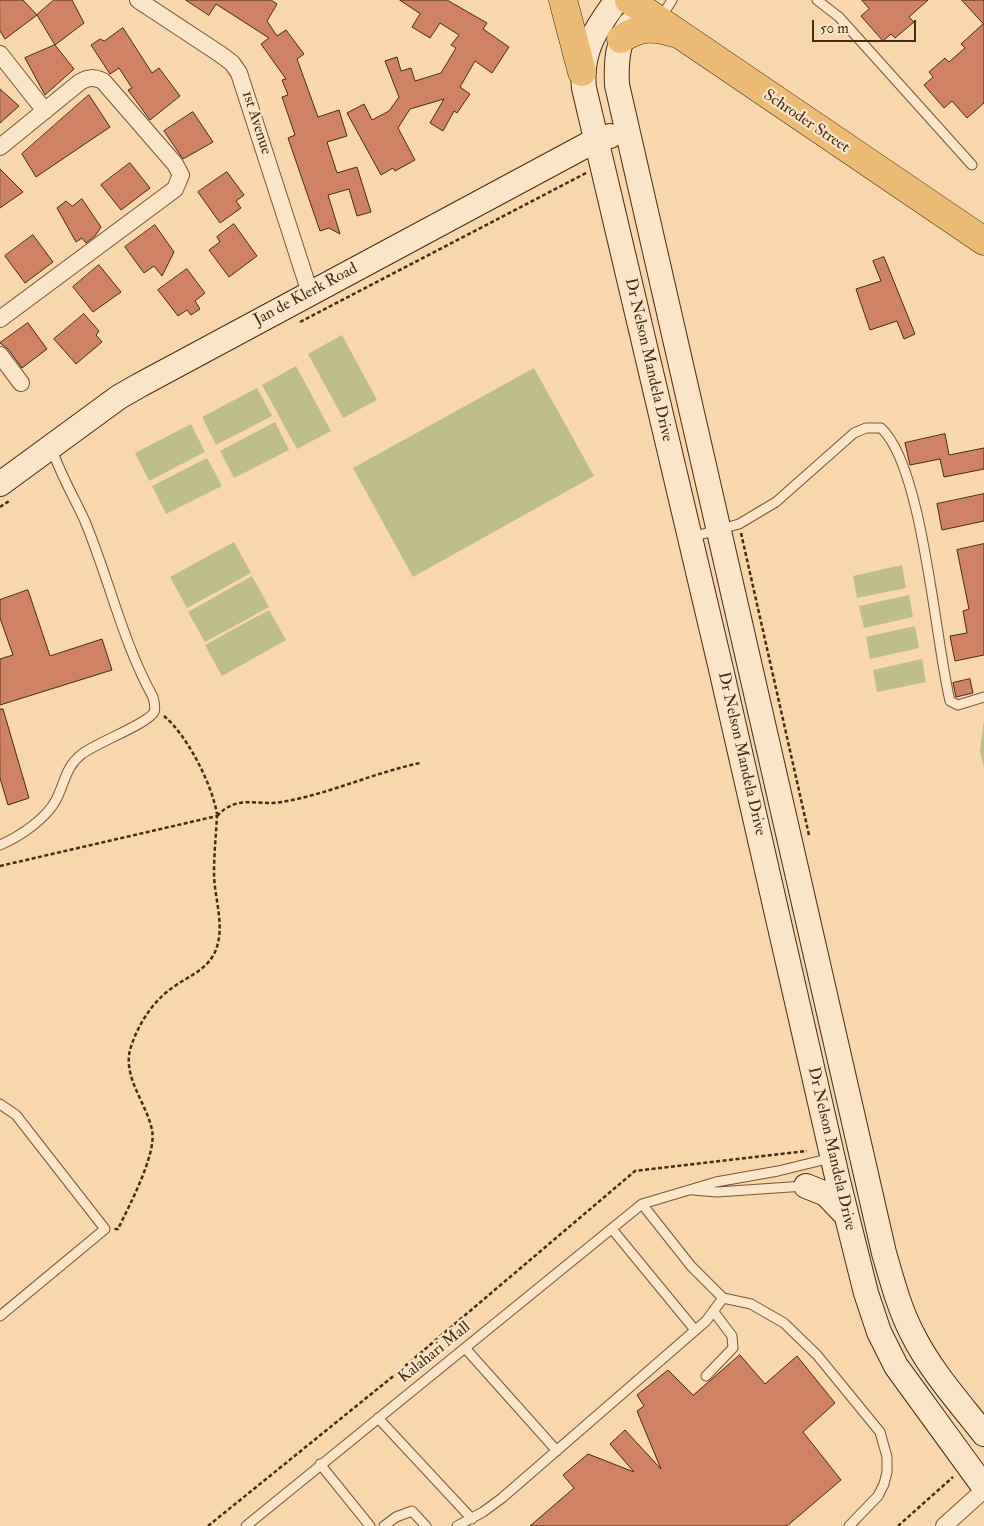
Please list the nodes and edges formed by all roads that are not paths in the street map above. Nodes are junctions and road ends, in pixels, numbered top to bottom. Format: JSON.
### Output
{"nodes":[{"id":1,"x":138,"y":0,"type":"edge"},
{"id":2,"x":563,"y":0,"type":"edge"},
{"id":3,"x":616,"y":0,"type":"edge"},
{"id":4,"x":817,"y":0,"type":"edge"},
{"id":5,"x":651,"y":7,"type":"edge"},
{"id":6,"x":684,"y":37,"type":"junction"},
{"id":7,"x":621,"y":40,"type":"junction"},
{"id":8,"x":0,"y":54,"type":"edge"},
{"id":9,"x":582,"y":72,"type":"junction"},
{"id":10,"x":45,"y":111,"type":"junction"},
{"id":11,"x":626,"y":130,"type":"junction"},
{"id":12,"x":596,"y":140,"type":"junction"},
{"id":13,"x":0,"y":147,"type":"edge"},
{"id":14,"x":972,"y":165,"type":"dead end"},
{"id":15,"x":984,"y":242,"type":"edge"},
{"id":16,"x":310,"y":293,"type":"junction"},
{"id":17,"x":0,"y":319,"type":"edge"},
{"id":18,"x":0,"y":355,"type":"edge"},
{"id":19,"x":21,"y":383,"type":"dead end"},
{"id":20,"x":51,"y":447,"type":"junction"},
{"id":21,"x":7,"y":491,"type":"edge"},
{"id":22,"x":719,"y":529,"type":"junction"},
{"id":23,"x":690,"y":538,"type":"junction"},
{"id":24,"x":984,"y":698,"type":"edge"},
{"id":25,"x":0,"y":846,"type":"edge"},
{"id":26,"x":0,"y":1104,"type":"edge"},
{"id":27,"x":853,"y":1118,"type":"junction"},
{"id":28,"x":834,"y":1167,"type":"junction"},
{"id":29,"x":806,"y":1186,"type":"junction"},
{"id":30,"x":691,"y":1190,"type":"junction"},
{"id":31,"x":642,"y":1204,"type":"junction"},
{"id":32,"x":874,"y":1210,"type":"junction"},
{"id":33,"x":846,"y":1215,"type":"junction"},
{"id":34,"x":612,"y":1229,"type":"junction"},
{"id":35,"x":723,"y":1298,"type":"junction"},
{"id":36,"x":714,"y":1312,"type":"junction"},
{"id":37,"x":0,"y":1316,"type":"edge"},
{"id":38,"x":695,"y":1330,"type":"junction"},
{"id":39,"x":465,"y":1348,"type":"junction"},
{"id":40,"x":706,"y":1376,"type":"dead end"},
{"id":41,"x":378,"y":1418,"type":"junction"},
{"id":42,"x":984,"y":1434,"type":"edge"},
{"id":43,"x":557,"y":1450,"type":"junction"},
{"id":44,"x":320,"y":1464,"type":"junction"},
{"id":45,"x":984,"y":1488,"type":"edge"},
{"id":46,"x":472,"y":1519,"type":"junction"},
{"id":47,"x":246,"y":1526,"type":"edge"},
{"id":48,"x":370,"y":1526,"type":"edge"},
{"id":49,"x":384,"y":1526,"type":"edge"},
{"id":50,"x":426,"y":1526,"type":"edge"},
{"id":51,"x":457,"y":1526,"type":"edge"},
{"id":52,"x":849,"y":1526,"type":"edge"},
{"id":53,"x":944,"y":1526,"type":"edge"}],
"edges":[{"from":1,"to":16,"type":"street","name":"1st Avenue"},
{"from":2,"to":9,"type":"highway"},
{"from":3,"to":9,"type":"street","name":"Dr Nelson Mandela Drive"},
{"from":4,"to":14,"type":"lane"},
{"from":5,"to":6,"type":"highway","name":"Schroder Street"},
{"from":5,"to":7,"type":"street","name":"Dr Nelson Mandela Drive"},
{"from":6,"to":7,"type":"highway"},
{"from":6,"to":15,"type":"highway","name":"Schroder Street"},
{"from":7,"to":11,"type":"street","name":"Dr Nelson Mandela Drive"},
{"from":8,"to":10,"type":"street"},
{"from":9,"to":12,"type":"street","name":"Dr Nelson Mandela Drive"},
{"from":10,"to":13,"type":"street"},
{"from":10,"to":17,"type":"street"},
{"from":11,"to":12,"type":"street","name":"Jan de Klerk Road"},
{"from":11,"to":22,"type":"street","name":"Dr Nelson Mandela Drive"},
{"from":12,"to":16,"type":"street","name":"Jan de Klerk Road"},
{"from":12,"to":23,"type":"street","name":"Dr Nelson Mandela Drive"},
{"from":16,"to":20,"type":"street","name":"Jan de Klerk Road"},
{"from":18,"to":19,"type":"street"},
{"from":20,"to":21,"type":"street","name":"Jan de Klerk Road"},
{"from":20,"to":25,"type":"lane"},
{"from":22,"to":23,"type":"lane"},
{"from":22,"to":24,"type":"lane"},
{"from":22,"to":27,"type":"street","name":"Dr Nelson Mandela Drive"},
{"from":23,"to":28,"type":"street","name":"Dr Nelson Mandela Drive"},
{"from":26,"to":37,"type":"lane"},
{"from":27,"to":28,"type":"street"},
{"from":27,"to":32,"type":"street","name":"Dr Nelson Mandela Drive"},
{"from":28,"to":29,"type":"lane","name":"Kalahari Mall"},
{"from":28,"to":30,"type":"lane","name":"Kalahari Mall"},
{"from":28,"to":32,"type":"street"},
{"from":28,"to":33,"type":"street","name":"Dr Nelson Mandela Drive"},
{"from":29,"to":30,"type":"lane","name":"Kalahari Mall"},
{"from":29,"to":33,"type":"street"},
{"from":30,"to":31,"type":"lane","name":"Kalahari Mall"},
{"from":31,"to":34,"type":"lane","name":"Kalahari Mall"},
{"from":31,"to":35,"type":"lane"},
{"from":32,"to":42,"type":"street","name":"Dr Nelson Mandela Drive"},
{"from":33,"to":45,"type":"street","name":"Dr Nelson Mandela Drive"},
{"from":34,"to":38,"type":"lane"},
{"from":34,"to":39,"type":"lane","name":"Kalahari Mall"},
{"from":35,"to":36,"type":"lane"},
{"from":35,"to":52,"type":"lane"},
{"from":36,"to":38,"type":"lane"},
{"from":36,"to":40,"type":"lane"},
{"from":38,"to":43,"type":"lane"},
{"from":39,"to":41,"type":"lane","name":"Kalahari Mall"},
{"from":39,"to":43,"type":"lane"},
{"from":41,"to":44,"type":"lane","name":"Kalahari Mall"},
{"from":41,"to":46,"type":"lane"},
{"from":43,"to":46,"type":"lane"},
{"from":44,"to":47,"type":"lane","name":"Kalahari Mall"},
{"from":44,"to":48,"type":"lane"},
{"from":45,"to":53,"type":"street"},
{"from":46,"to":51,"type":"lane"},
{"from":49,"to":50,"type":"lane"}]}
